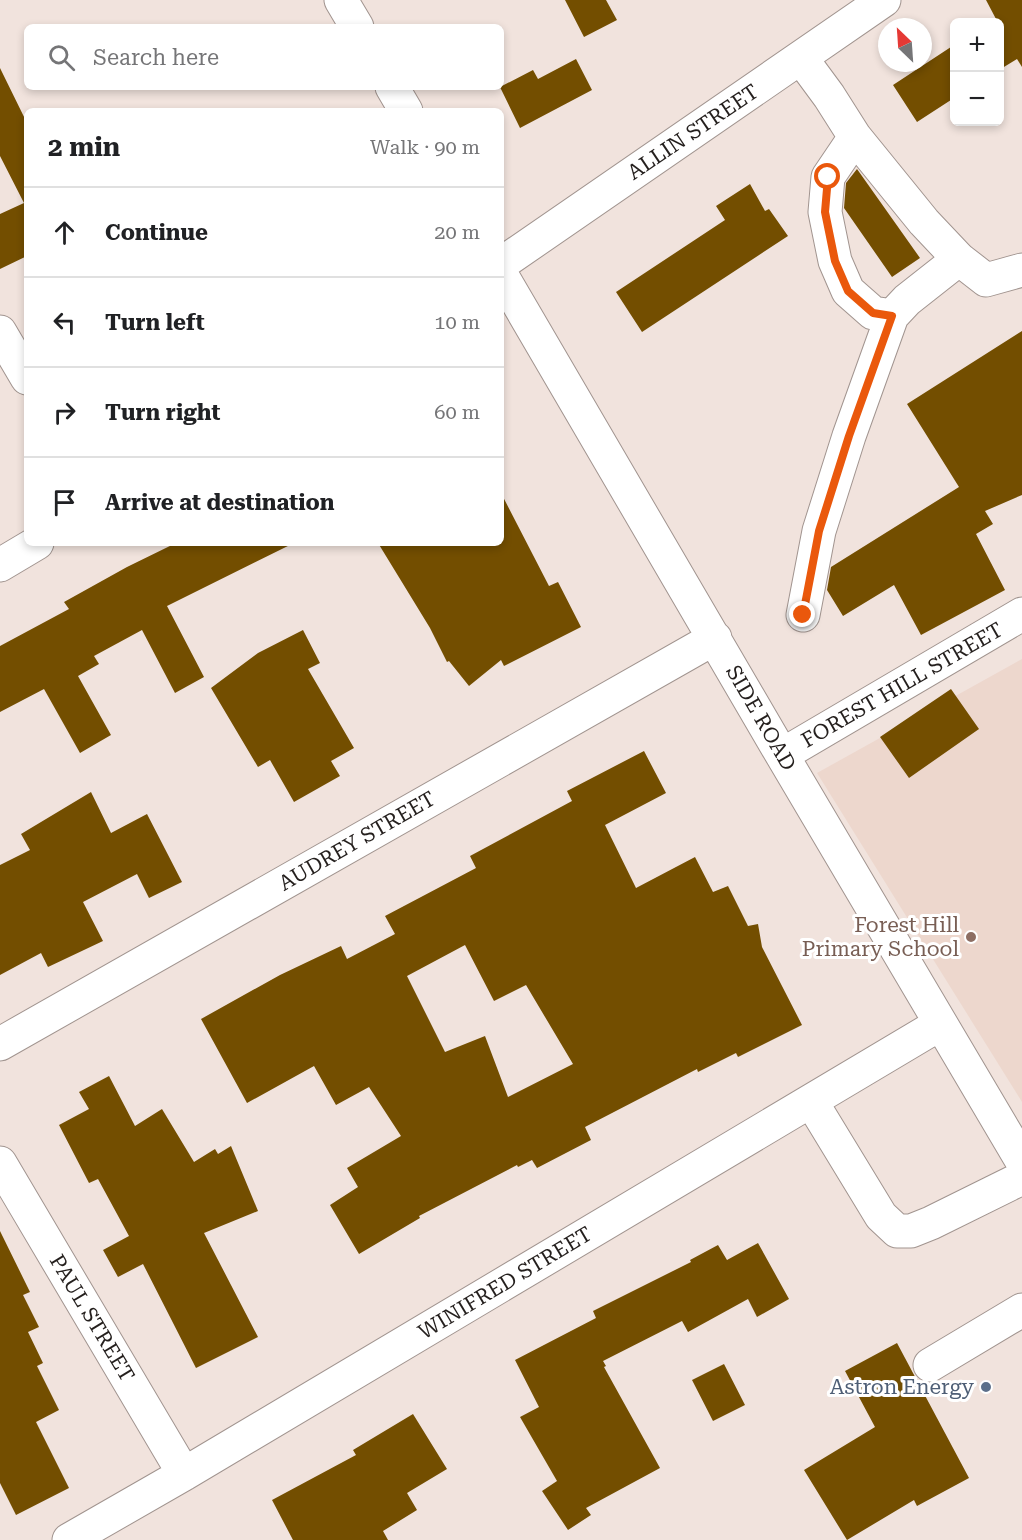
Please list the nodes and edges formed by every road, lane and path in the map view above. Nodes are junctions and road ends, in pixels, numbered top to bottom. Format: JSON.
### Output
{"nodes":[{"id":1,"x":341,"y":0,"type":"edge"},
{"id":2,"x":876,"y":2,"type":"edge"},
{"id":3,"x":355,"y":24,"type":"edge"},
{"id":4,"x":801,"y":58,"type":"junction"},
{"id":5,"x":394,"y":90,"type":"edge"},
{"id":6,"x":404,"y":108,"type":"edge"},
{"id":7,"x":855,"y":137,"type":"junction"},
{"id":8,"x":960,"y":259,"type":"junction"},
{"id":9,"x":504,"y":262,"type":"edge"},
{"id":10,"x":1022,"y":270,"type":"edge"},
{"id":11,"x":504,"y":279,"type":"edge"},
{"id":12,"x":892,"y":316,"type":"junction"},
{"id":13,"x":0,"y":332,"type":"edge"},
{"id":14,"x":24,"y":373,"type":"edge"},
{"id":15,"x":32,"y":546,"type":"edge"},
{"id":16,"x":0,"y":565,"type":"edge"},
{"id":17,"x":1022,"y":614,"type":"edge"},
{"id":18,"x":803,"y":615,"type":"dead end"},
{"id":19,"x":715,"y":638,"type":"junction"},
{"id":20,"x":782,"y":755,"type":"junction"},
{"id":21,"x":940,"y":1024,"type":"junction"},
{"id":22,"x":0,"y":1044,"type":"edge"},
{"id":23,"x":811,"y":1101,"type":"junction"},
{"id":24,"x":1022,"y":1161,"type":"edge"},
{"id":25,"x":0,"y":1163,"type":"edge"},
{"id":26,"x":1022,"y":1178,"type":"edge"},
{"id":27,"x":1022,"y":1310,"type":"edge"},
{"id":28,"x":930,"y":1365,"type":"dead end"},
{"id":29,"x":184,"y":1474,"type":"junction"},
{"id":30,"x":69,"y":1540,"type":"edge"}],
"edges":[{"from":1,"to":3,"type":"street"},
{"from":2,"to":4,"type":"street","name":"ALLIN STREET"},
{"from":4,"to":7,"type":"street"},
{"from":4,"to":9,"type":"street","name":"ALLIN STREET"},
{"from":5,"to":6,"type":"street"},
{"from":7,"to":8,"type":"street"},
{"from":7,"to":12,"type":"street"},
{"from":8,"to":10,"type":"street"},
{"from":8,"to":12,"type":"street"},
{"from":11,"to":19,"type":"street","name":"SIDE ROAD"},
{"from":12,"to":18,"type":"street"},
{"from":13,"to":14,"type":"street"},
{"from":15,"to":16,"type":"street"},
{"from":17,"to":20,"type":"street","name":"FOREST HILL STREET"},
{"from":19,"to":20,"type":"street","name":"SIDE ROAD"},
{"from":19,"to":22,"type":"street","name":"AUDREY STREET"},
{"from":20,"to":21,"type":"street","name":"SIDE ROAD"},
{"from":21,"to":23,"type":"street","name":"WINIFRED STREET"},
{"from":21,"to":24,"type":"street","name":"SIDE ROAD"},
{"from":23,"to":26,"type":"street"},
{"from":23,"to":29,"type":"street","name":"WINIFRED STREET"},
{"from":25,"to":29,"type":"street","name":"PAUL STREET"},
{"from":27,"to":28,"type":"street"},
{"from":29,"to":30,"type":"street","name":"WINIFRED STREET"}]}
